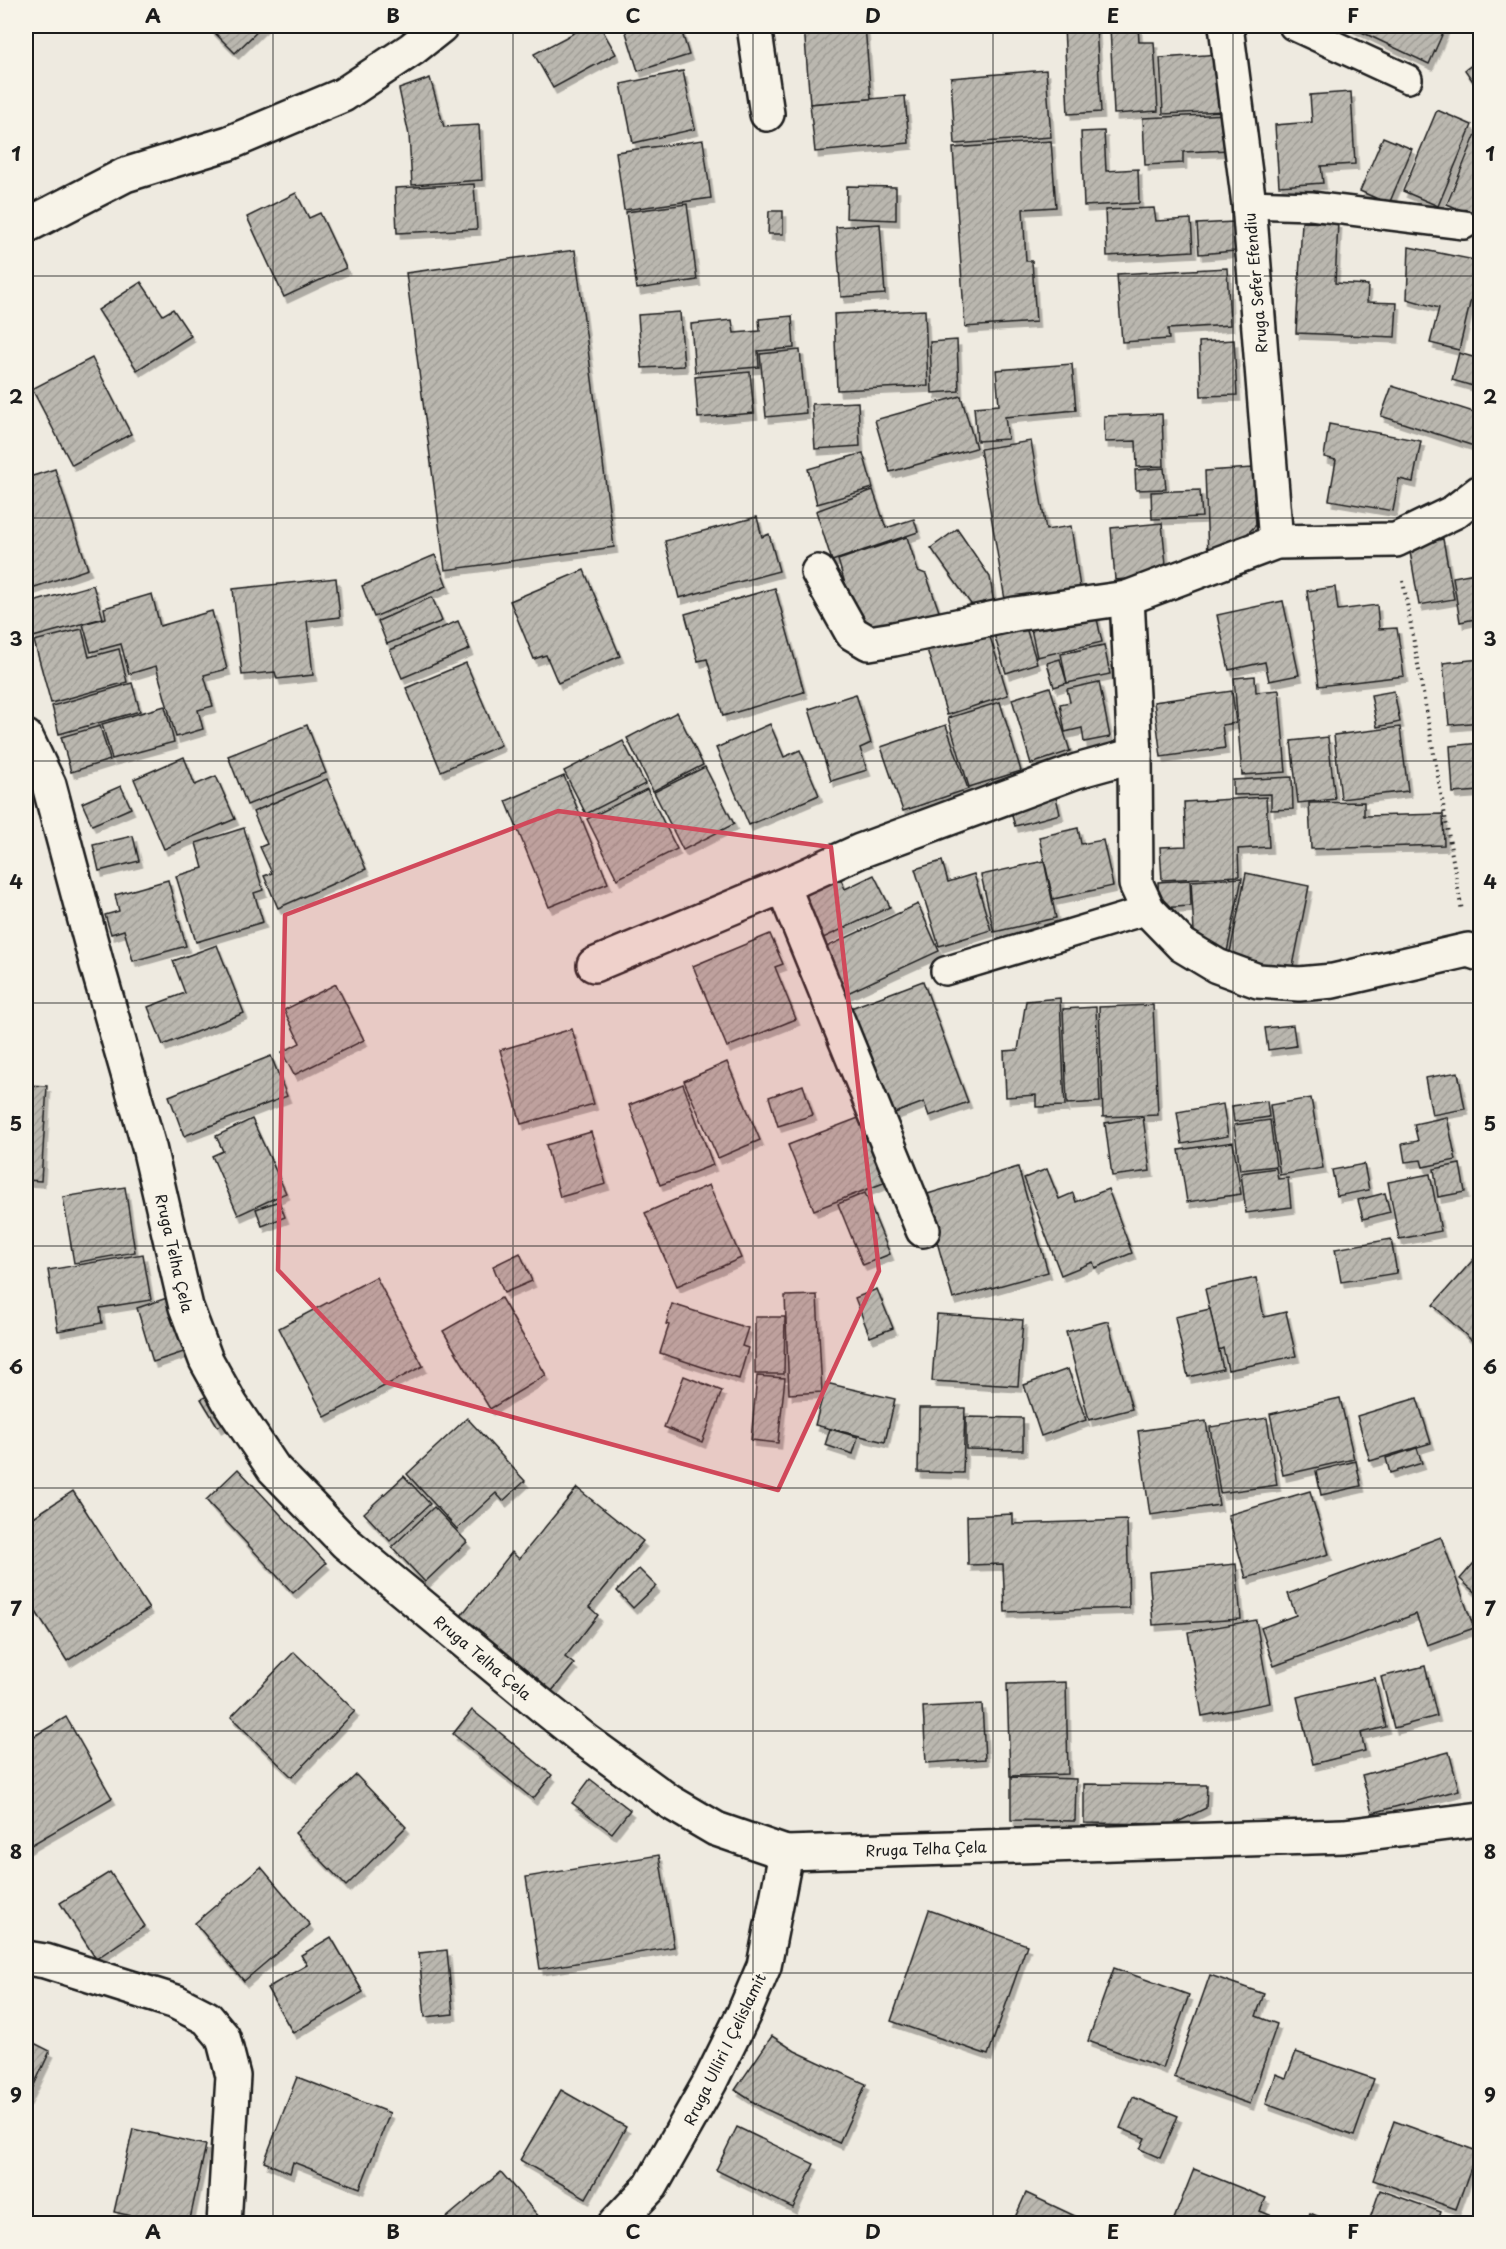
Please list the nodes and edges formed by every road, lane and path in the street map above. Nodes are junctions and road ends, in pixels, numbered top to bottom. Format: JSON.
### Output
{"nodes":[{"id":1,"x":441,"y":26,"type":"edge"},
{"id":2,"x":754,"y":26,"type":"edge"},
{"id":3,"x":1226,"y":26,"type":"edge"},
{"id":4,"x":1293,"y":26,"type":"edge"},
{"id":5,"x":1408,"y":78,"type":"dead end"},
{"id":6,"x":767,"y":114,"type":"dead end"},
{"id":7,"x":1249,"y":204,"type":"junction"},
{"id":8,"x":1464,"y":225,"type":"dead end"},
{"id":9,"x":26,"y":226,"type":"edge"},
{"id":10,"x":1480,"y":492,"type":"edge"},
{"id":11,"x":1396,"y":540,"type":"junction"},
{"id":12,"x":1276,"y":542,"type":"junction"},
{"id":13,"x":818,"y":572,"type":"dead end"},
{"id":14,"x":1127,"y":598,"type":"junction"},
{"id":15,"x":26,"y":737,"type":"edge"},
{"id":16,"x":1135,"y":755,"type":"junction"},
{"id":17,"x":783,"y":886,"type":"junction"},
{"id":18,"x":1148,"y":910,"type":"junction"},
{"id":19,"x":1474,"y":952,"type":"edge"},
{"id":20,"x":594,"y":964,"type":"dead end"},
{"id":21,"x":945,"y":971,"type":"dead end"},
{"id":22,"x":923,"y":1230,"type":"dead end"},
{"id":23,"x":1480,"y":1819,"type":"edge"},
{"id":24,"x":786,"y":1853,"type":"junction"},
{"id":25,"x":26,"y":1958,"type":"edge"},
{"id":26,"x":224,"y":2223,"type":"edge"},
{"id":27,"x":615,"y":2223,"type":"edge"}],
"edges":[{"from":1,"to":9,"type":"street"},
{"from":2,"to":6,"type":"street"},
{"from":3,"to":7,"type":"street","name":"Rruga Sefer Efendiu"},
{"from":4,"to":5,"type":"lane"},
{"from":7,"to":8,"type":"lane"},
{"from":7,"to":12,"type":"street","name":"Rruga Sefer Efendiu"},
{"from":10,"to":11,"type":"street"},
{"from":11,"to":12,"type":"street"},
{"from":11,"to":19,"type":"path"},
{"from":12,"to":14,"type":"street"},
{"from":13,"to":14,"type":"street"},
{"from":14,"to":16,"type":"street"},
{"from":15,"to":24,"type":"street","name":"Rruga Telha Çela"},
{"from":16,"to":17,"type":"street"},
{"from":16,"to":18,"type":"street"},
{"from":17,"to":20,"type":"street"},
{"from":17,"to":22,"type":"street"},
{"from":18,"to":19,"type":"street"},
{"from":18,"to":21,"type":"lane"},
{"from":23,"to":24,"type":"street","name":"Rruga Telha Çela"},
{"from":24,"to":27,"type":"street","name":"Rruga Ulliri I Çelislamit"},
{"from":25,"to":26,"type":"street"}]}
